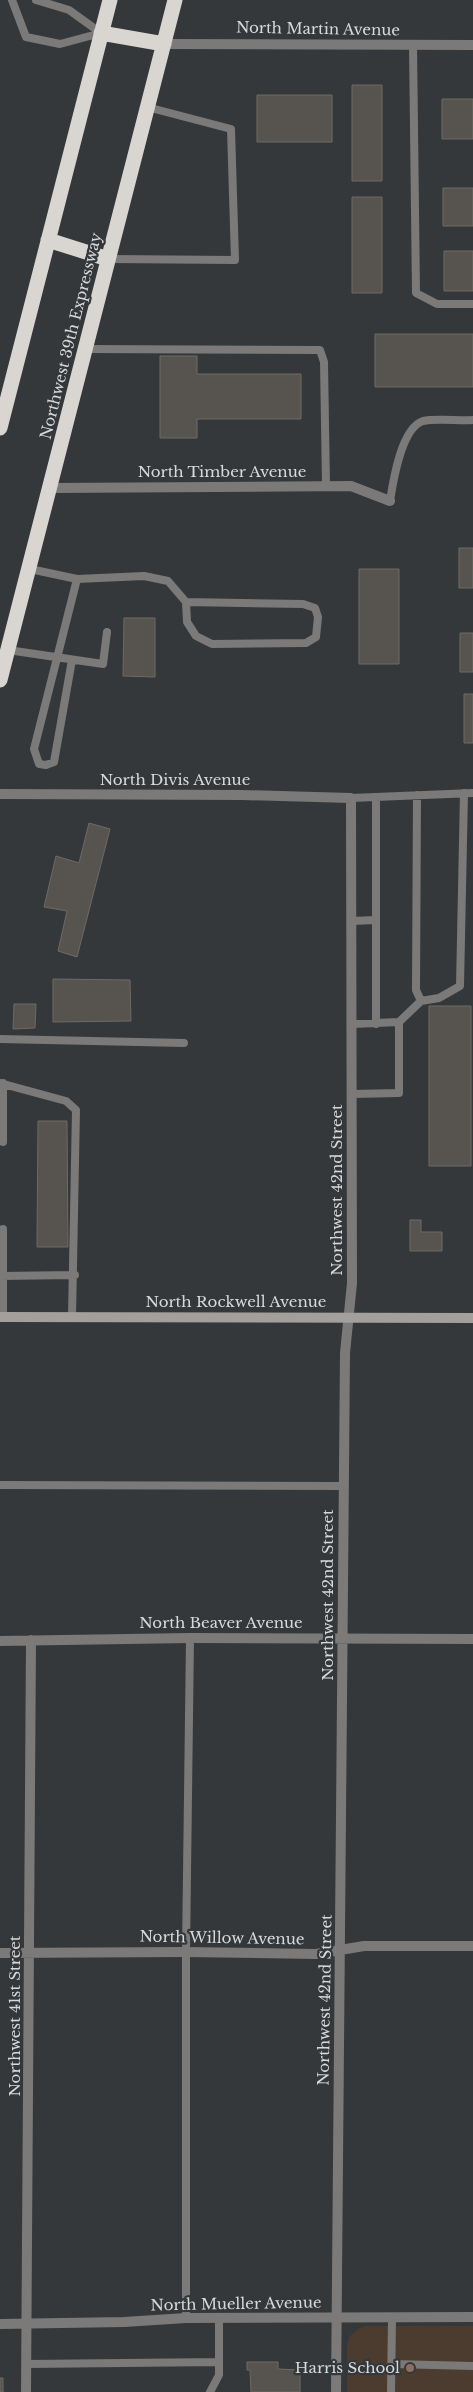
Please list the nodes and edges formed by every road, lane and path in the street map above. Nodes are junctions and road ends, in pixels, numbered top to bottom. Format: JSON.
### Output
{"nodes":[{"id":1,"x":12,"y":0,"type":"edge"},
{"id":2,"x":36,"y":0,"type":"edge"},
{"id":3,"x":110,"y":0,"type":"edge"},
{"id":4,"x":175,"y":0,"type":"edge"},
{"id":5,"x":101,"y":33,"type":"junction"},
{"id":6,"x":164,"y":44,"type":"junction"},
{"id":7,"x":412,"y":45,"type":"junction"},
{"id":8,"x":473,"y":45,"type":"edge"},
{"id":9,"x":147,"y":108,"type":"junction"},
{"id":10,"x":48,"y":240,"type":"junction"},
{"id":11,"x":108,"y":259,"type":"junction"},
{"id":12,"x":473,"y":304,"type":"edge"},
{"id":13,"x":86,"y":348,"type":"junction"},
{"id":14,"x":473,"y":420,"type":"edge"},
{"id":15,"x":0,"y":428,"type":"edge"},
{"id":16,"x":326,"y":486,"type":"junction"},
{"id":17,"x":51,"y":488,"type":"junction"},
{"id":18,"x":390,"y":501,"type":"joint"},
{"id":19,"x":30,"y":569,"type":"junction"},
{"id":20,"x":77,"y":579,"type":"junction"},
{"id":21,"x":186,"y":602,"type":"junction"},
{"id":22,"x":107,"y":632,"type":"dead end"},
{"id":23,"x":8,"y":650,"type":"junction"},
{"id":24,"x":59,"y":657,"type":"junction"},
{"id":25,"x":72,"y":660,"type":"junction"},
{"id":26,"x":0,"y":680,"type":"edge"},
{"id":27,"x":473,"y":792,"type":"edge"},
{"id":28,"x":464,"y":793,"type":"junction"},
{"id":29,"x":0,"y":794,"type":"edge"},
{"id":30,"x":417,"y":795,"type":"junction"},
{"id":31,"x":351,"y":798,"type":"junction"},
{"id":32,"x":376,"y":798,"type":"junction"},
{"id":33,"x":376,"y":920,"type":"junction"},
{"id":34,"x":351,"y":921,"type":"junction"},
{"id":35,"x":421,"y":1001,"type":"junction"},
{"id":36,"x":399,"y":1022,"type":"junction"},
{"id":37,"x":352,"y":1024,"type":"junction"},
{"id":38,"x":376,"y":1024,"type":"junction"},
{"id":39,"x":0,"y":1039,"type":"edge"},
{"id":40,"x":184,"y":1043,"type":"dead end"},
{"id":41,"x":2,"y":1083,"type":"edge"},
{"id":42,"x":352,"y":1094,"type":"junction"},
{"id":43,"x":2,"y":1105,"type":"edge"},
{"id":44,"x":2,"y":1124,"type":"edge"},
{"id":45,"x":3,"y":1142,"type":"dead end"},
{"id":46,"x":2,"y":1233,"type":"edge"},
{"id":47,"x":2,"y":1276,"type":"edge"},
{"id":48,"x":75,"y":1276,"type":"junction"},
{"id":49,"x":1,"y":1317,"type":"edge"},
{"id":50,"x":72,"y":1317,"type":"junction"},
{"id":51,"x":348,"y":1317,"type":"junction"},
{"id":52,"x":473,"y":1318,"type":"edge"},
{"id":53,"x":0,"y":1485,"type":"edge"},
{"id":54,"x":344,"y":1486,"type":"junction"},
{"id":55,"x":190,"y":1638,"type":"junction"},
{"id":56,"x":343,"y":1639,"type":"junction"},
{"id":57,"x":473,"y":1639,"type":"edge"},
{"id":58,"x":31,"y":1640,"type":"junction"},
{"id":59,"x":0,"y":1641,"type":"edge"},
{"id":60,"x":473,"y":1946,"type":"edge"},
{"id":61,"x":340,"y":1950,"type":"junction"},
{"id":62,"x":186,"y":1952,"type":"junction"},
{"id":63,"x":0,"y":1953,"type":"edge"},
{"id":64,"x":30,"y":1954,"type":"junction"},
{"id":65,"x":473,"y":2317,"type":"edge"},
{"id":66,"x":186,"y":2318,"type":"junction"},
{"id":67,"x":219,"y":2318,"type":"junction"},
{"id":68,"x":337,"y":2318,"type":"junction"},
{"id":69,"x":392,"y":2318,"type":"junction"},
{"id":70,"x":0,"y":2324,"type":"edge"},
{"id":71,"x":27,"y":2324,"type":"junction"},
{"id":72,"x":219,"y":2362,"type":"junction"},
{"id":73,"x":27,"y":2364,"type":"junction"},
{"id":74,"x":392,"y":2364,"type":"junction"},
{"id":75,"x":473,"y":2366,"type":"edge"},
{"id":76,"x":26,"y":2392,"type":"edge"},
{"id":77,"x":210,"y":2392,"type":"edge"},
{"id":78,"x":336,"y":2392,"type":"edge"},
{"id":79,"x":391,"y":2392,"type":"edge"}],
"edges":[{"from":1,"to":5,"type":"lane"},
{"from":2,"to":5,"type":"lane"},
{"from":3,"to":5,"type":"highway"},
{"from":4,"to":6,"type":"highway","name":"Northwest 39th Expressway"},
{"from":5,"to":6,"type":"highway"},
{"from":5,"to":10,"type":"highway"},
{"from":6,"to":7,"type":"street","name":"North Martin Avenue"},
{"from":6,"to":9,"type":"highway","name":"Northwest 39th Expressway"},
{"from":7,"to":8,"type":"street","name":"North Martin Avenue"},
{"from":7,"to":12,"type":"lane"},
{"from":9,"to":11,"type":"highway","name":"Northwest 39th Expressway"},
{"from":9,"to":11,"type":"lane"},
{"from":10,"to":11,"type":"highway"},
{"from":10,"to":15,"type":"highway"},
{"from":11,"to":13,"type":"highway","name":"Northwest 39th Expressway"},
{"from":13,"to":16,"type":"lane"},
{"from":13,"to":17,"type":"highway","name":"Northwest 39th Expressway"},
{"from":14,"to":18,"type":"lane"},
{"from":16,"to":17,"type":"street","name":"North Timber Avenue"},
{"from":16,"to":18,"type":"street","name":"North Timber Avenue"},
{"from":17,"to":19,"type":"highway","name":"Northwest 39th Expressway"},
{"from":19,"to":20,"type":"lane"},
{"from":19,"to":23,"type":"highway","name":"Northwest 39th Expressway"},
{"from":20,"to":21,"type":"lane"},
{"from":20,"to":24,"type":"lane"},
{"from":21,"to":21,"type":"lane"},
{"from":22,"to":25,"type":"lane"},
{"from":23,"to":24,"type":"lane"},
{"from":23,"to":26,"type":"highway","name":"Northwest 39th Expressway"},
{"from":24,"to":25,"type":"lane"},
{"from":24,"to":25,"type":"lane"},
{"from":27,"to":28,"type":"lane"},
{"from":28,"to":30,"type":"lane"},
{"from":28,"to":35,"type":"lane"},
{"from":29,"to":31,"type":"street","name":"North Divis Avenue"},
{"from":30,"to":32,"type":"lane"},
{"from":30,"to":35,"type":"lane"},
{"from":31,"to":32,"type":"lane"},
{"from":31,"to":34,"type":"street","name":"Northwest 42nd Street"},
{"from":32,"to":33,"type":"lane"},
{"from":33,"to":34,"type":"lane"},
{"from":33,"to":38,"type":"lane"},
{"from":34,"to":37,"type":"street","name":"Northwest 42nd Street"},
{"from":35,"to":36,"type":"lane"},
{"from":36,"to":38,"type":"lane"},
{"from":36,"to":42,"type":"lane"},
{"from":37,"to":38,"type":"lane"},
{"from":37,"to":42,"type":"street","name":"Northwest 42nd Street"},
{"from":39,"to":40,"type":"lane"},
{"from":41,"to":43,"type":"lane"},
{"from":41,"to":48,"type":"lane"},
{"from":42,"to":51,"type":"street","name":"Northwest 42nd Street"},
{"from":43,"to":44,"type":"lane"},
{"from":44,"to":45,"type":"lane"},
{"from":46,"to":47,"type":"lane"},
{"from":47,"to":48,"type":"lane"},
{"from":47,"to":49,"type":"lane"},
{"from":48,"to":50,"type":"lane"},
{"from":49,"to":50,"type":"main road","name":"North Rockwell Avenue"},
{"from":50,"to":51,"type":"main road","name":"North Rockwell Avenue"},
{"from":51,"to":52,"type":"main road","name":"North Rockwell Avenue"},
{"from":51,"to":54,"type":"street","name":"Northwest 42nd Street"},
{"from":53,"to":54,"type":"lane"},
{"from":54,"to":56,"type":"street","name":"Northwest 42nd Street"},
{"from":55,"to":56,"type":"street","name":"North Beaver Avenue"},
{"from":55,"to":58,"type":"street","name":"North Beaver Avenue"},
{"from":55,"to":62,"type":"lane"},
{"from":56,"to":57,"type":"street","name":"North Beaver Avenue"},
{"from":56,"to":61,"type":"street","name":"Northwest 42nd Street"},
{"from":58,"to":59,"type":"street","name":"North Beaver Avenue"},
{"from":58,"to":64,"type":"street","name":"Northwest 41st Street"},
{"from":60,"to":61,"type":"street","name":"North Willow Avenue"},
{"from":61,"to":62,"type":"street","name":"North Willow Avenue"},
{"from":61,"to":68,"type":"street","name":"Northwest 42nd Street"},
{"from":62,"to":64,"type":"street","name":"North Willow Avenue"},
{"from":62,"to":66,"type":"lane"},
{"from":63,"to":64,"type":"street","name":"North Willow Avenue"},
{"from":64,"to":71,"type":"street","name":"Northwest 41st Street"},
{"from":65,"to":69,"type":"street","name":"North Mueller Avenue"},
{"from":66,"to":67,"type":"street","name":"North Mueller Avenue"},
{"from":66,"to":71,"type":"street","name":"North Mueller Avenue"},
{"from":67,"to":68,"type":"street","name":"North Mueller Avenue"},
{"from":67,"to":72,"type":"lane"},
{"from":68,"to":69,"type":"street","name":"North Mueller Avenue"},
{"from":68,"to":78,"type":"street","name":"Northwest 42nd Street"},
{"from":69,"to":74,"type":"lane"},
{"from":70,"to":71,"type":"street","name":"North Mueller Avenue"},
{"from":71,"to":73,"type":"street","name":"Northwest 41st Street"},
{"from":72,"to":73,"type":"lane"},
{"from":72,"to":77,"type":"lane"},
{"from":73,"to":76,"type":"street","name":"Northwest 41st Street"},
{"from":74,"to":75,"type":"lane"},
{"from":74,"to":79,"type":"lane"}]}
